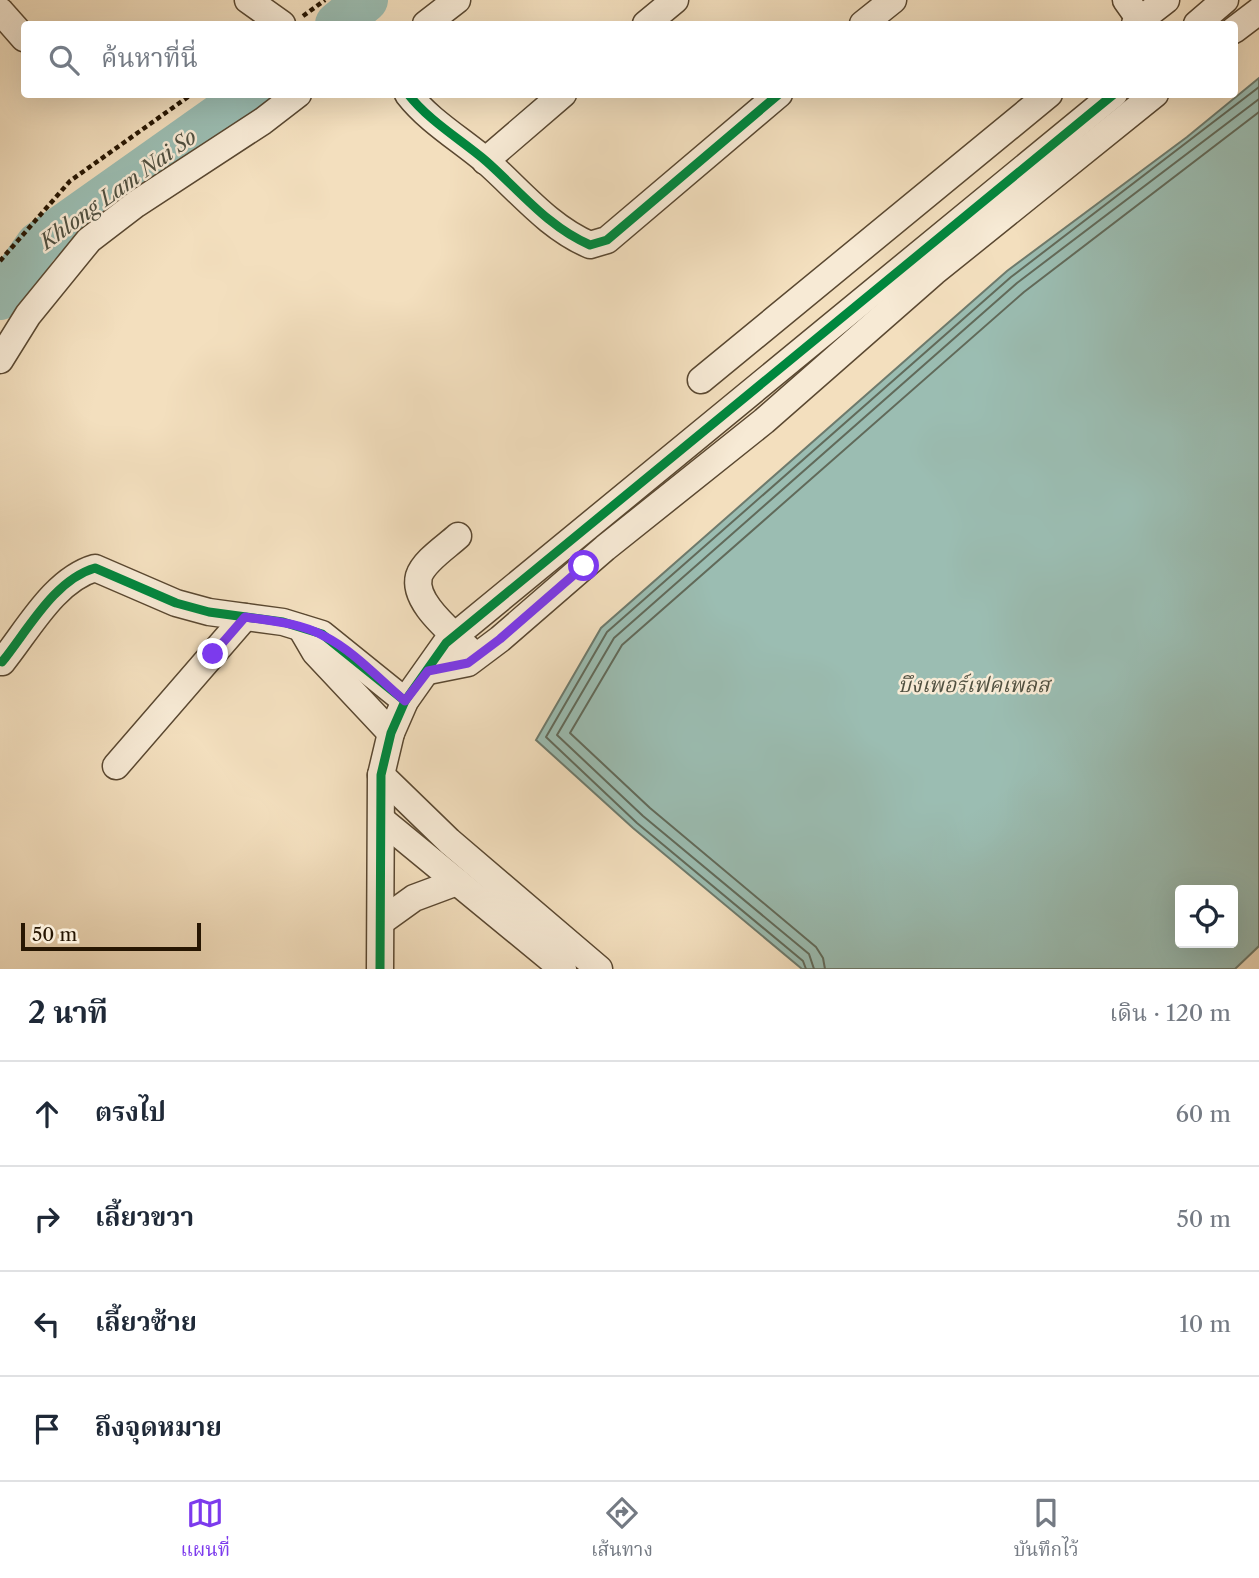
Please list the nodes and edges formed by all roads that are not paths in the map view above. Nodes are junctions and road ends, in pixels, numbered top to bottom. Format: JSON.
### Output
{"nodes":[{"id":1,"x":248,"y":0,"type":"edge"},
{"id":2,"x":457,"y":0,"type":"edge"},
{"id":3,"x":675,"y":0,"type":"edge"},
{"id":4,"x":893,"y":0,"type":"edge"},
{"id":5,"x":1166,"y":0,"type":"edge"},
{"id":6,"x":1225,"y":0,"type":"edge"},
{"id":7,"x":0,"y":11,"type":"edge"},
{"id":8,"x":1259,"y":11,"type":"edge"},
{"id":9,"x":1136,"y":17,"type":"edge"},
{"id":10,"x":285,"y":21,"type":"edge"},
{"id":11,"x":430,"y":21,"type":"edge"},
{"id":12,"x":650,"y":21,"type":"edge"},
{"id":13,"x":867,"y":21,"type":"edge"},
{"id":14,"x":1200,"y":21,"type":"edge"},
{"id":15,"x":1238,"y":27,"type":"edge"},
{"id":16,"x":21,"y":35,"type":"edge"},
{"id":17,"x":293,"y":98,"type":"edge"},
{"id":18,"x":411,"y":98,"type":"edge"},
{"id":19,"x":558,"y":98,"type":"edge"},
{"id":20,"x":774,"y":98,"type":"edge"},
{"id":21,"x":1044,"y":98,"type":"edge"},
{"id":22,"x":1109,"y":98,"type":"edge"},
{"id":23,"x":1150,"y":98,"type":"edge"},
{"id":24,"x":485,"y":161,"type":"junction"},
{"id":25,"x":0,"y":360,"type":"edge"},
{"id":26,"x":701,"y":380,"type":"dead end"},
{"id":27,"x":707,"y":428,"type":"junction"},
{"id":28,"x":726,"y":451,"type":"junction"},
{"id":29,"x":458,"y":536,"type":"dead end"},
{"id":30,"x":245,"y":617,"type":"junction"},
{"id":31,"x":301,"y":628,"type":"junction"},
{"id":32,"x":455,"y":636,"type":"junction"},
{"id":33,"x":476,"y":657,"type":"junction"},
{"id":34,"x":2,"y":662,"type":"edge"},
{"id":35,"x":428,"y":671,"type":"junction"},
{"id":36,"x":405,"y":701,"type":"junction"},
{"id":37,"x":391,"y":733,"type":"junction"},
{"id":38,"x":116,"y":766,"type":"dead end"},
{"id":39,"x":381,"y":775,"type":"junction"},
{"id":40,"x":383,"y":821,"type":"junction"},
{"id":41,"x":457,"y":882,"type":"junction"},
{"id":42,"x":382,"y":921,"type":"junction"},
{"id":43,"x":380,"y":969,"type":"edge"},
{"id":44,"x":563,"y":969,"type":"edge"},
{"id":45,"x":599,"y":969,"type":"edge"}],
"edges":[{"from":1,"to":10,"type":"street"},
{"from":2,"to":11,"type":"street"},
{"from":3,"to":12,"type":"street"},
{"from":4,"to":13,"type":"street"},
{"from":5,"to":9,"type":"street"},
{"from":6,"to":14,"type":"street"},
{"from":7,"to":16,"type":"street"},
{"from":8,"to":15,"type":"street"},
{"from":17,"to":25,"type":"street"},
{"from":18,"to":24,"type":"street"},
{"from":19,"to":24,"type":"street"},
{"from":20,"to":24,"type":"street"},
{"from":21,"to":26,"type":"street"},
{"from":22,"to":27,"type":"street"},
{"from":23,"to":28,"type":"street"},
{"from":27,"to":28,"type":"street"},
{"from":27,"to":32,"type":"street"},
{"from":28,"to":33,"type":"street"},
{"from":29,"to":32,"type":"street"},
{"from":30,"to":31,"type":"street"},
{"from":30,"to":34,"type":"street"},
{"from":30,"to":38,"type":"street"},
{"from":31,"to":36,"type":"street"},
{"from":31,"to":37,"type":"street"},
{"from":32,"to":33,"type":"street"},
{"from":32,"to":35,"type":"street"},
{"from":33,"to":35,"type":"street"},
{"from":35,"to":36,"type":"street"},
{"from":36,"to":37,"type":"street"},
{"from":37,"to":39,"type":"street"},
{"from":39,"to":40,"type":"street"},
{"from":39,"to":45,"type":"street"},
{"from":40,"to":41,"type":"street"},
{"from":40,"to":42,"type":"street"},
{"from":41,"to":42,"type":"street"},
{"from":41,"to":44,"type":"street"},
{"from":42,"to":43,"type":"street"}]}
